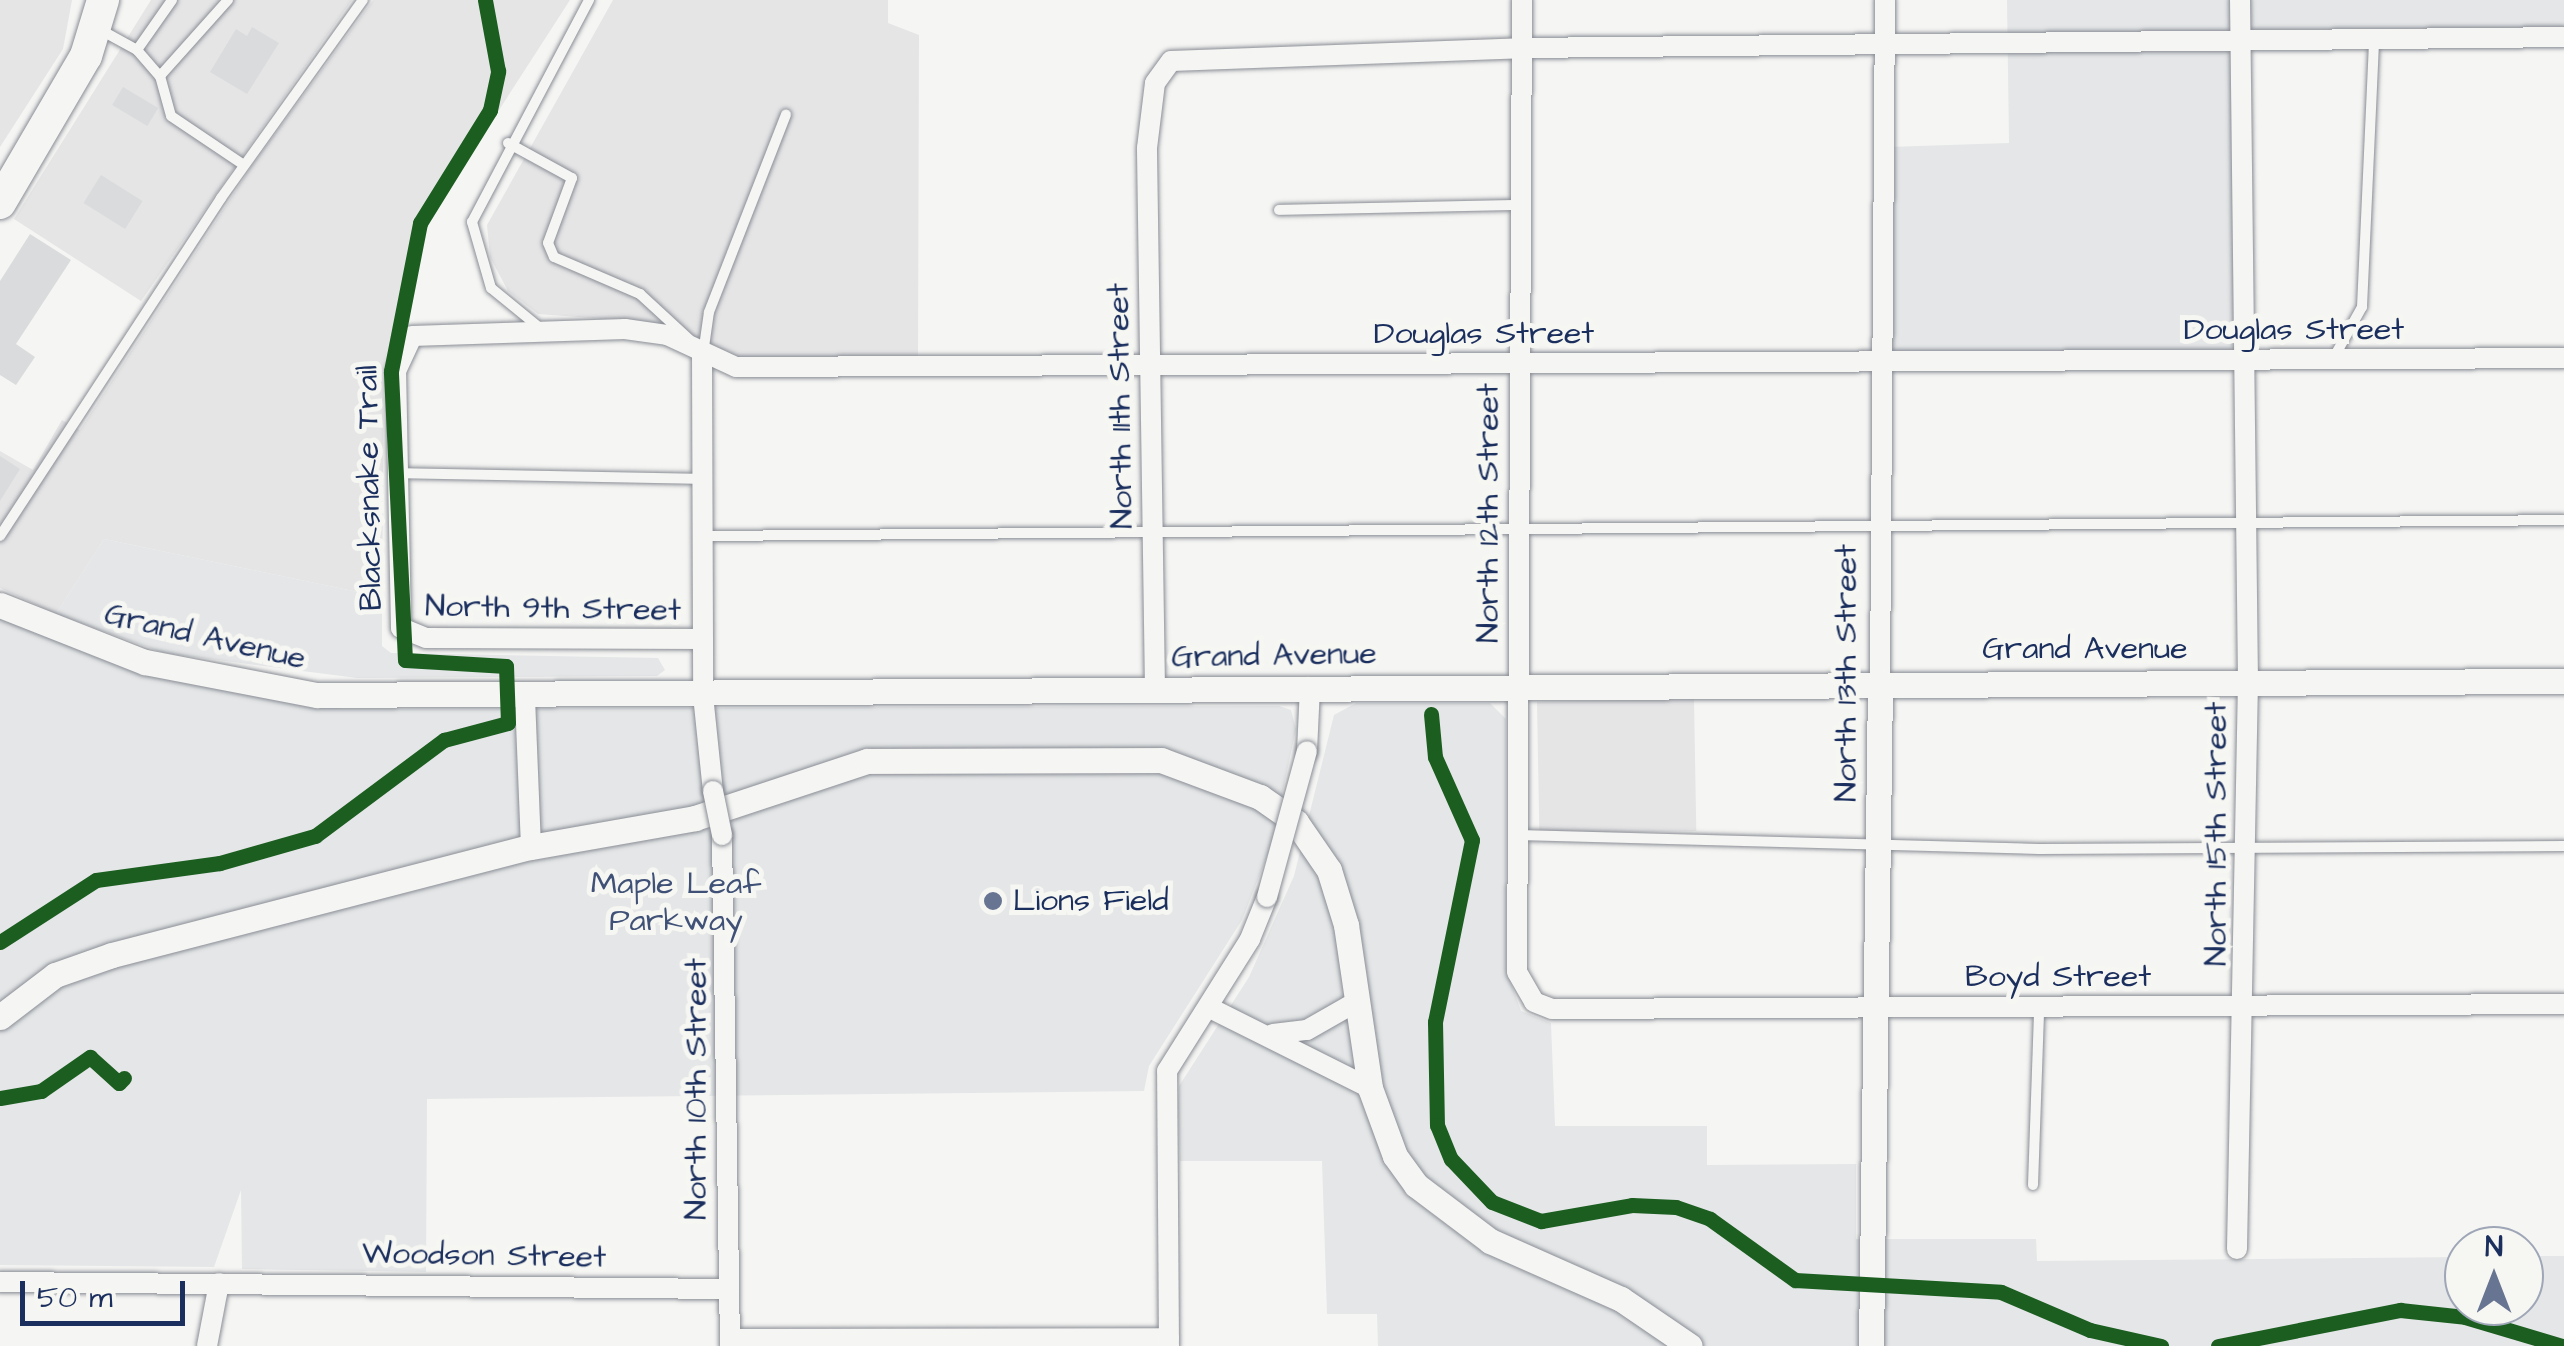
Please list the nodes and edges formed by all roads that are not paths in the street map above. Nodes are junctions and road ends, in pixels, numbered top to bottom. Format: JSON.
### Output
{"nodes":[{"id":1,"x":172,"y":0,"type":"edge"},
{"id":2,"x":228,"y":0,"type":"edge"},
{"id":3,"x":363,"y":0,"type":"edge"},
{"id":4,"x":590,"y":0,"type":"edge"},
{"id":5,"x":1522,"y":0,"type":"edge"},
{"id":6,"x":1885,"y":0,"type":"edge"},
{"id":7,"x":2240,"y":0,"type":"edge"},
{"id":8,"x":100,"y":14,"type":"edge"},
{"id":9,"x":2564,"y":37,"type":"edge"},
{"id":10,"x":2374,"y":39,"type":"junction"},
{"id":11,"x":2241,"y":40,"type":"junction"},
{"id":12,"x":1884,"y":44,"type":"junction"},
{"id":13,"x":1521,"y":48,"type":"junction"},
{"id":14,"x":137,"y":50,"type":"junction"},
{"id":15,"x":160,"y":76,"type":"junction"},
{"id":16,"x":786,"y":115,"type":"dead end"},
{"id":17,"x":508,"y":143,"type":"junction"},
{"id":18,"x":244,"y":165,"type":"junction"},
{"id":19,"x":0,"y":203,"type":"edge"},
{"id":20,"x":1520,"y":206,"type":"junction"},
{"id":21,"x":1279,"y":210,"type":"dead end"},
{"id":22,"x":540,"y":328,"type":"junction"},
{"id":23,"x":412,"y":336,"type":"joint"},
{"id":24,"x":702,"y":355,"type":"junction"},
{"id":25,"x":2564,"y":358,"type":"edge"},
{"id":26,"x":2333,"y":359,"type":"junction"},
{"id":27,"x":2247,"y":360,"type":"junction"},
{"id":28,"x":1520,"y":363,"type":"junction"},
{"id":29,"x":1879,"y":365,"type":"junction"},
{"id":30,"x":1151,"y":368,"type":"junction"},
{"id":31,"x":396,"y":473,"type":"junction"},
{"id":32,"x":704,"y":479,"type":"junction"},
{"id":33,"x":2564,"y":520,"type":"edge"},
{"id":34,"x":2248,"y":524,"type":"junction"},
{"id":35,"x":1519,"y":527,"type":"junction"},
{"id":36,"x":1880,"y":529,"type":"junction"},
{"id":37,"x":1153,"y":531,"type":"junction"},
{"id":38,"x":0,"y":536,"type":"edge"},
{"id":39,"x":706,"y":536,"type":"junction"},
{"id":40,"x":0,"y":605,"type":"edge"},
{"id":41,"x":703,"y":639,"type":"junction"},
{"id":42,"x":1880,"y":681,"type":"junction"},
{"id":43,"x":2564,"y":681,"type":"edge"},
{"id":44,"x":2248,"y":682,"type":"junction"},
{"id":45,"x":1518,"y":685,"type":"junction"},
{"id":46,"x":1310,"y":687,"type":"junction"},
{"id":47,"x":1156,"y":690,"type":"junction"},
{"id":48,"x":703,"y":695,"type":"junction"},
{"id":49,"x":525,"y":698,"type":"junction"},
{"id":50,"x":1517,"y":835,"type":"junction"},
{"id":51,"x":1880,"y":845,"type":"junction"},
{"id":52,"x":2564,"y":846,"type":"edge"},
{"id":53,"x":531,"y":847,"type":"junction"},
{"id":54,"x":2247,"y":848,"type":"junction"},
{"id":55,"x":1356,"y":1002,"type":"junction"},
{"id":56,"x":2564,"y":1004,"type":"edge"},
{"id":57,"x":1874,"y":1006,"type":"junction"},
{"id":58,"x":2246,"y":1006,"type":"junction"},
{"id":59,"x":1210,"y":1008,"type":"junction"},
{"id":60,"x":1552,"y":1009,"type":"joint"},
{"id":61,"x":2039,"y":1009,"type":"junction"},
{"id":62,"x":0,"y":1017,"type":"edge"},
{"id":63,"x":1274,"y":1034,"type":"junction"},
{"id":64,"x":1370,"y":1088,"type":"junction"},
{"id":65,"x":2033,"y":1185,"type":"dead end"},
{"id":66,"x":2237,"y":1248,"type":"dead end"},
{"id":67,"x":0,"y":1282,"type":"edge"},
{"id":68,"x":219,"y":1284,"type":"junction"},
{"id":69,"x":728,"y":1288,"type":"junction"},
{"id":70,"x":1169,"y":1342,"type":"edge"},
{"id":71,"x":730,"y":1343,"type":"edge"},
{"id":72,"x":207,"y":1346,"type":"edge"},
{"id":73,"x":1690,"y":1346,"type":"edge"},
{"id":74,"x":1871,"y":1346,"type":"edge"}],
"edges":[{"from":1,"to":14,"type":"lane"},
{"from":2,"to":15,"type":"lane"},
{"from":3,"to":18,"type":"lane"},
{"from":4,"to":17,"type":"lane"},
{"from":5,"to":13,"type":"street","name":"North 12th Street"},
{"from":6,"to":12,"type":"street","name":"North 13th Street"},
{"from":7,"to":11,"type":"street","name":"North 15th Street"},
{"from":8,"to":14,"type":"lane"},
{"from":8,"to":19,"type":"main road"},
{"from":9,"to":10,"type":"street","name":"North 11th Street"},
{"from":10,"to":11,"type":"street","name":"North 11th Street"},
{"from":10,"to":26,"type":"lane"},
{"from":11,"to":12,"type":"street","name":"North 11th Street"},
{"from":11,"to":27,"type":"street","name":"North 15th Street"},
{"from":12,"to":13,"type":"street","name":"North 11th Street"},
{"from":12,"to":29,"type":"street","name":"North 13th Street"},
{"from":13,"to":20,"type":"street","name":"North 12th Street"},
{"from":13,"to":30,"type":"street","name":"North 11th Street"},
{"from":14,"to":15,"type":"lane"},
{"from":15,"to":18,"type":"lane"},
{"from":16,"to":24,"type":"lane"},
{"from":17,"to":22,"type":"lane"},
{"from":17,"to":24,"type":"lane"},
{"from":18,"to":38,"type":"lane"},
{"from":20,"to":21,"type":"lane"},
{"from":20,"to":28,"type":"street","name":"North 12th Street"},
{"from":22,"to":23,"type":"street","name":"Douglas Street"},
{"from":22,"to":24,"type":"street","name":"Douglas Street"},
{"from":23,"to":31,"type":"street","name":"North 9th Street"},
{"from":24,"to":30,"type":"street","name":"Douglas Street"},
{"from":24,"to":32,"type":"street","name":"North 10th Street"},
{"from":25,"to":26,"type":"street","name":"Douglas Street"},
{"from":26,"to":27,"type":"street","name":"Douglas Street"},
{"from":27,"to":29,"type":"street","name":"Douglas Street"},
{"from":27,"to":34,"type":"street","name":"North 15th Street"},
{"from":28,"to":29,"type":"street","name":"Douglas Street"},
{"from":28,"to":30,"type":"street","name":"Douglas Street"},
{"from":28,"to":35,"type":"street","name":"North 12th Street"},
{"from":29,"to":36,"type":"street","name":"North 13th Street"},
{"from":30,"to":37,"type":"street","name":"North 11th Street"},
{"from":31,"to":32,"type":"lane"},
{"from":31,"to":41,"type":"street","name":"North 9th Street"},
{"from":32,"to":39,"type":"street","name":"North 10th Street"},
{"from":33,"to":34,"type":"lane"},
{"from":34,"to":36,"type":"lane"},
{"from":34,"to":44,"type":"street","name":"North 15th Street"},
{"from":35,"to":36,"type":"lane"},
{"from":35,"to":37,"type":"lane"},
{"from":35,"to":45,"type":"street","name":"North 12th Street"},
{"from":36,"to":42,"type":"street","name":"North 13th Street"},
{"from":37,"to":39,"type":"lane"},
{"from":37,"to":47,"type":"street","name":"North 11th Street"},
{"from":39,"to":41,"type":"street","name":"North 10th Street"},
{"from":40,"to":49,"type":"street","name":"Grand Avenue"},
{"from":41,"to":48,"type":"street","name":"North 10th Street"},
{"from":42,"to":44,"type":"street","name":"Grand Avenue"},
{"from":42,"to":45,"type":"street","name":"Grand Avenue"},
{"from":42,"to":51,"type":"street","name":"North 13th Street"},
{"from":43,"to":44,"type":"street","name":"Grand Avenue"},
{"from":44,"to":54,"type":"street","name":"North 15th Street"},
{"from":45,"to":46,"type":"street","name":"Grand Avenue"},
{"from":45,"to":50,"type":"street","name":"North 12th Street"},
{"from":46,"to":47,"type":"street","name":"Grand Avenue"},
{"from":46,"to":59,"type":"street","bridge":true},
{"from":47,"to":48,"type":"street","name":"Grand Avenue"},
{"from":48,"to":49,"type":"street","name":"Grand Avenue"},
{"from":48,"to":69,"type":"street","name":"North 10th Street","bridge":true},
{"from":49,"to":53,"type":"street"},
{"from":50,"to":51,"type":"lane"},
{"from":50,"to":60,"type":"street","name":"North 12th Street"},
{"from":51,"to":54,"type":"lane"},
{"from":51,"to":57,"type":"street","name":"North 13th Street"},
{"from":52,"to":54,"type":"lane"},
{"from":53,"to":55,"type":"street"},
{"from":53,"to":62,"type":"street"},
{"from":54,"to":58,"type":"street","name":"North 15th Street"},
{"from":55,"to":63,"type":"street"},
{"from":55,"to":64,"type":"street"},
{"from":56,"to":58,"type":"street","name":"Boyd Street"},
{"from":57,"to":60,"type":"street","name":"Boyd Street"},
{"from":57,"to":61,"type":"street","name":"Boyd Street"},
{"from":57,"to":74,"type":"street","name":"North 13th Street"},
{"from":58,"to":61,"type":"street","name":"Boyd Street"},
{"from":58,"to":66,"type":"street","name":"North 15th Street"},
{"from":59,"to":63,"type":"street"},
{"from":59,"to":70,"type":"street"},
{"from":61,"to":65,"type":"lane"},
{"from":63,"to":64,"type":"street"},
{"from":64,"to":73,"type":"street"},
{"from":67,"to":68,"type":"street","name":"Woodson Street"},
{"from":68,"to":69,"type":"street","name":"Woodson Street"},
{"from":68,"to":72,"type":"street"},
{"from":69,"to":71,"type":"street","name":"North 10th Street"},
{"from":70,"to":71,"type":"street"}]}
